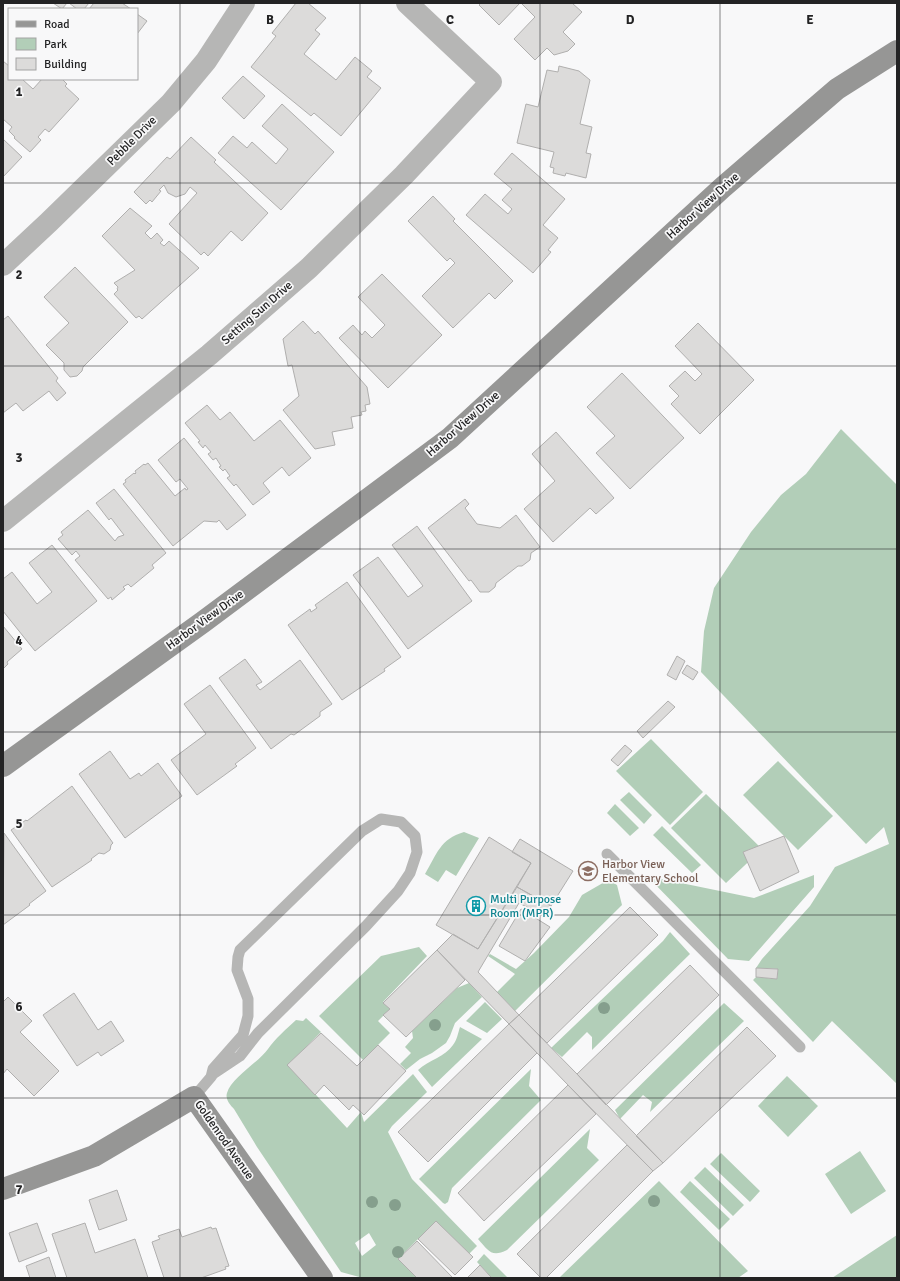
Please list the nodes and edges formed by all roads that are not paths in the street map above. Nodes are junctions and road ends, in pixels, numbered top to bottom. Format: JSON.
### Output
{"nodes":[{"id":1,"x":244,"y":3,"type":"edge"},
{"id":2,"x":407,"y":3,"type":"edge"},
{"id":3,"x":897,"y":51,"type":"edge"},
{"id":4,"x":3,"y":265,"type":"edge"},
{"id":5,"x":3,"y":521,"type":"edge"},
{"id":6,"x":3,"y":766,"type":"edge"},
{"id":7,"x":607,"y":854,"type":"dead end"},
{"id":8,"x":800,"y":1047,"type":"dead end"},
{"id":9,"x":212,"y":1076,"type":"junction"},
{"id":10,"x":194,"y":1096,"type":"junction"},
{"id":11,"x":3,"y":1188,"type":"edge"},
{"id":12,"x":322,"y":1278,"type":"edge"}],
"edges":[{"from":1,"to":4,"type":"street","name":"Pebble Drive"},
{"from":2,"to":5,"type":"street","name":"Setting Sun Drive"},
{"from":3,"to":6,"type":"street","name":"Harbor View Drive"},
{"from":7,"to":8,"type":"lane"},
{"from":9,"to":9,"type":"lane"},
{"from":9,"to":10,"type":"lane"},
{"from":10,"to":11,"type":"street","name":"Goldenrod Avenue"},
{"from":10,"to":12,"type":"street","name":"Goldenrod Avenue"}]}
